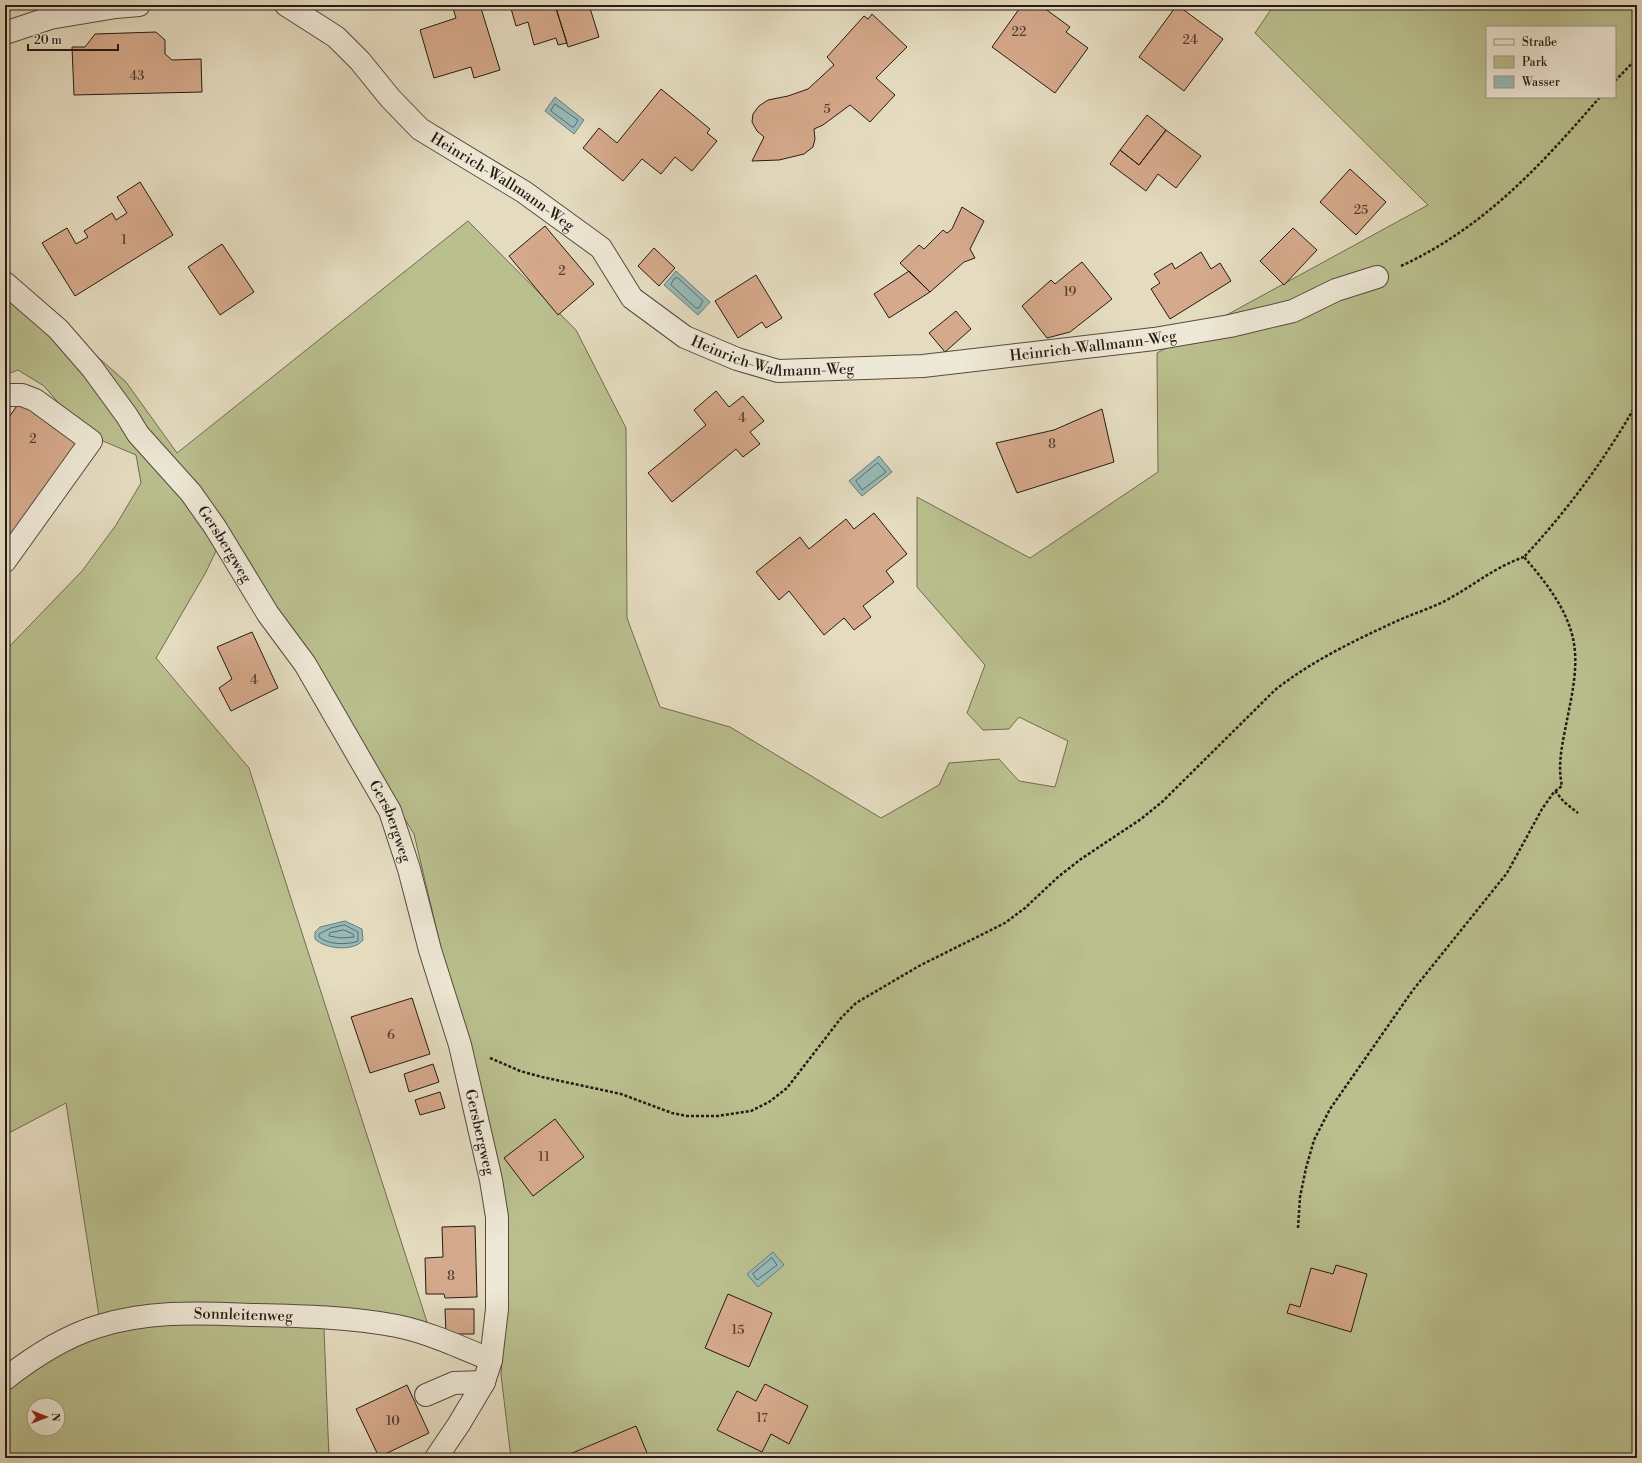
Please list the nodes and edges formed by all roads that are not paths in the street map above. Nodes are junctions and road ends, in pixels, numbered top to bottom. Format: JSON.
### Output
{"nodes":[{"id":1,"x":139,"y":5,"type":"edge"},
{"id":2,"x":286,"y":5,"type":"edge"},
{"id":3,"x":5,"y":34,"type":"edge"},
{"id":4,"x":1377,"y":277,"type":"road end"},
{"id":5,"x":5,"y":283,"type":"edge"},
{"id":6,"x":5,"y":395,"type":"edge"},
{"id":7,"x":5,"y":561,"type":"edge"},
{"id":8,"x":491,"y":1360,"type":"junction"},
{"id":9,"x":5,"y":1379,"type":"edge"},
{"id":10,"x":484,"y":1382,"type":"junction"},
{"id":11,"x":426,"y":1396,"type":"dead end"},
{"id":12,"x":436,"y":1458,"type":"edge"}],
"edges":[{"from":1,"to":3,"type":"street"},
{"from":2,"to":4,"type":"street","name":"Heinrich-Wallmann-Weg"},
{"from":5,"to":8,"type":"street","name":"Gersbergweg"},
{"from":6,"to":7,"type":"street"},
{"from":8,"to":9,"type":"street","name":"Sonnleitenweg"},
{"from":8,"to":10,"type":"street","name":"Gersbergweg"},
{"from":10,"to":11,"type":"street"},
{"from":10,"to":12,"type":"street","name":"Gersbergweg"}]}
